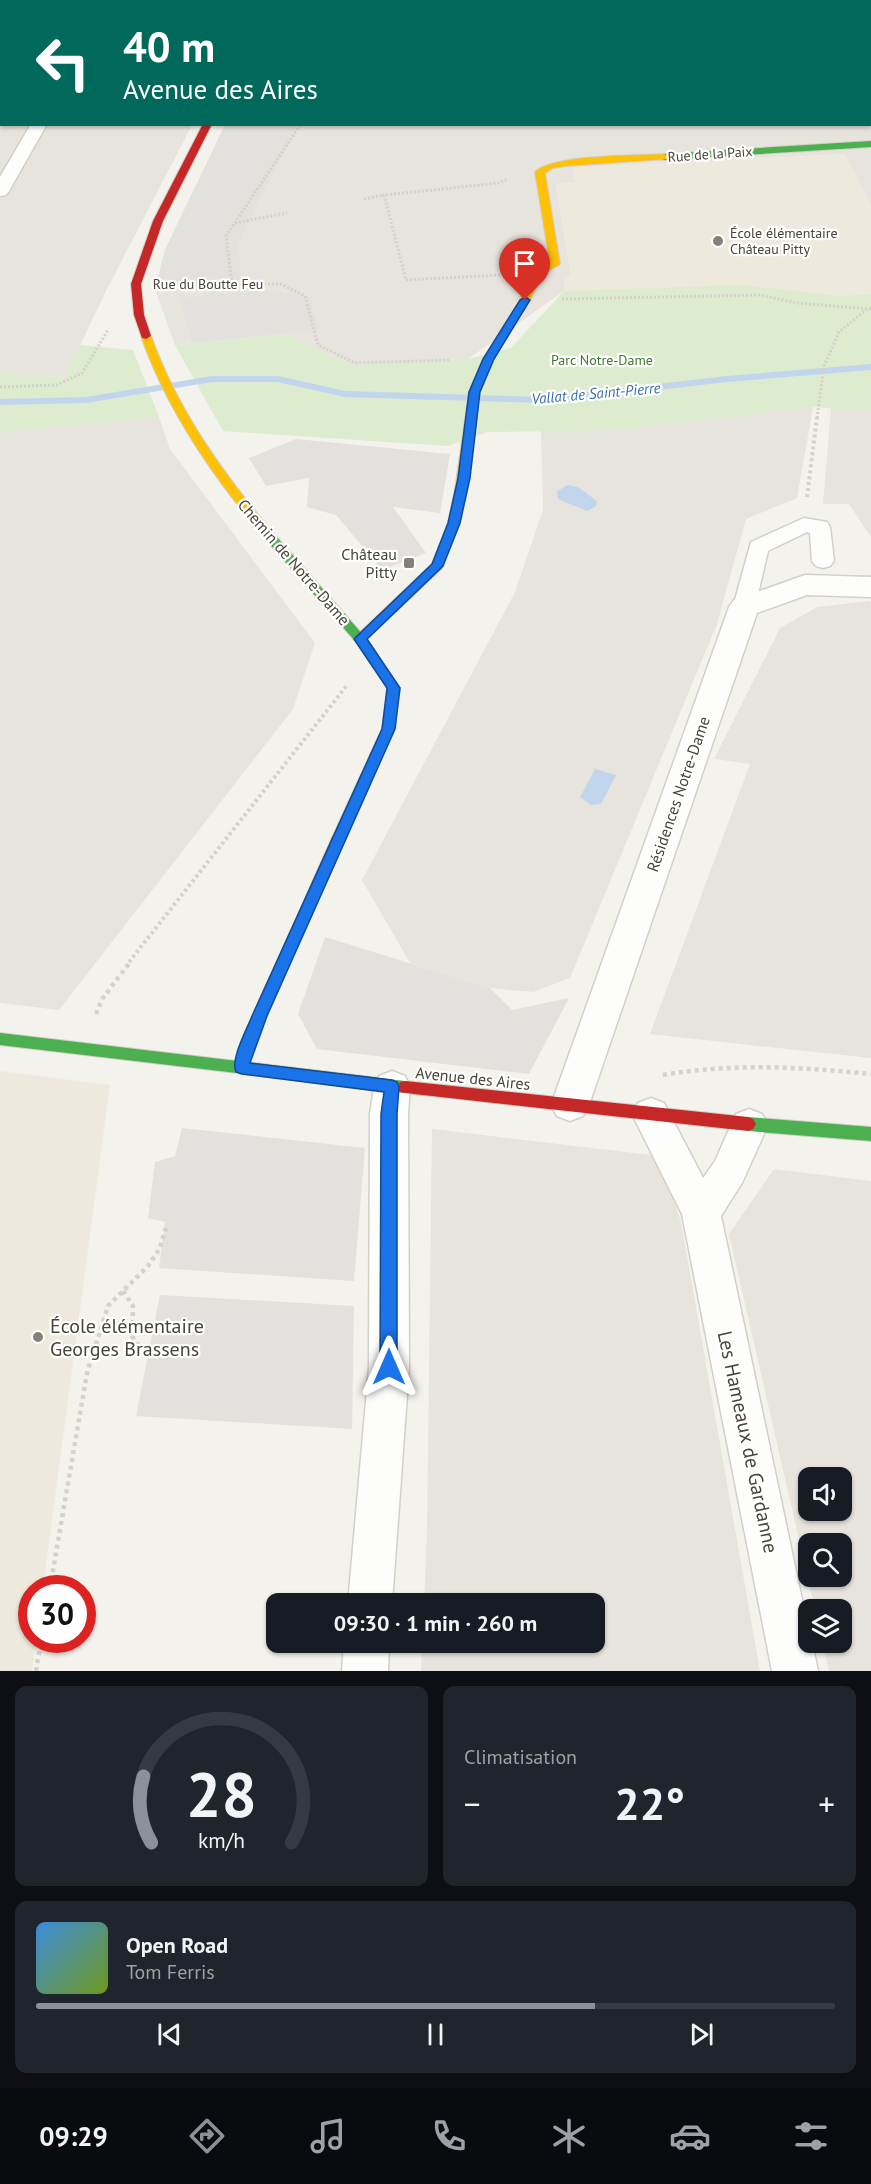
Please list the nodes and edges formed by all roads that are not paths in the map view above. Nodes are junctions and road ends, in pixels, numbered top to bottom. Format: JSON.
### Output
{"nodes":[{"id":1,"x":38,"y":126,"type":"edge"},
{"id":2,"x":207,"y":126,"type":"edge"},
{"id":3,"x":871,"y":144,"type":"edge"},
{"id":4,"x":0,"y":191,"type":"edge"},
{"id":5,"x":823,"y":561,"type":"dead end"},
{"id":6,"x":871,"y":587,"type":"edge"},
{"id":7,"x":744,"y":606,"type":"junction"},
{"id":8,"x":360,"y":639,"type":"junction"},
{"id":9,"x":0,"y":1039,"type":"edge"},
{"id":10,"x":242,"y":1068,"type":"junction"},
{"id":11,"x":392,"y":1087,"type":"junction"},
{"id":12,"x":570,"y":1104,"type":"junction"},
{"id":13,"x":651,"y":1114,"type":"junction"},
{"id":14,"x":749,"y":1125,"type":"junction"},
{"id":15,"x":871,"y":1134,"type":"edge"},
{"id":16,"x":701,"y":1213,"type":"junction"},
{"id":17,"x":371,"y":1593,"type":"edge"},
{"id":18,"x":366,"y":1653,"type":"edge"},
{"id":19,"x":364,"y":1671,"type":"edge"},
{"id":20,"x":795,"y":1671,"type":"edge"}],
"edges":[{"from":1,"to":4,"type":"lane"},
{"from":2,"to":8,"type":"street","name":"Chemin de Notre-Dame"},
{"from":3,"to":8,"type":"street","name":"Rue de la Paix"},
{"from":5,"to":7,"type":"lane"},
{"from":6,"to":7,"type":"street"},
{"from":7,"to":12,"type":"street","name":"Résidences Notre-Dame"},
{"from":8,"to":10,"type":"street","name":"Chemin de Notre-Dame"},
{"from":9,"to":10,"type":"street","name":"Avenue des Aires"},
{"from":10,"to":11,"type":"street","name":"Avenue des Aires"},
{"from":11,"to":12,"type":"street","name":"Avenue des Aires"},
{"from":11,"to":17,"type":"street"},
{"from":12,"to":13,"type":"street","name":"Avenue des Aires"},
{"from":13,"to":14,"type":"street","name":"Avenue des Aires"},
{"from":13,"to":16,"type":"street","name":"Les Hameaux de Gardanne"},
{"from":14,"to":15,"type":"street","name":"Avenue des Aires"},
{"from":14,"to":16,"type":"street"},
{"from":16,"to":20,"type":"street","name":"Les Hameaux de Gardanne"},
{"from":18,"to":19,"type":"street"}]}
